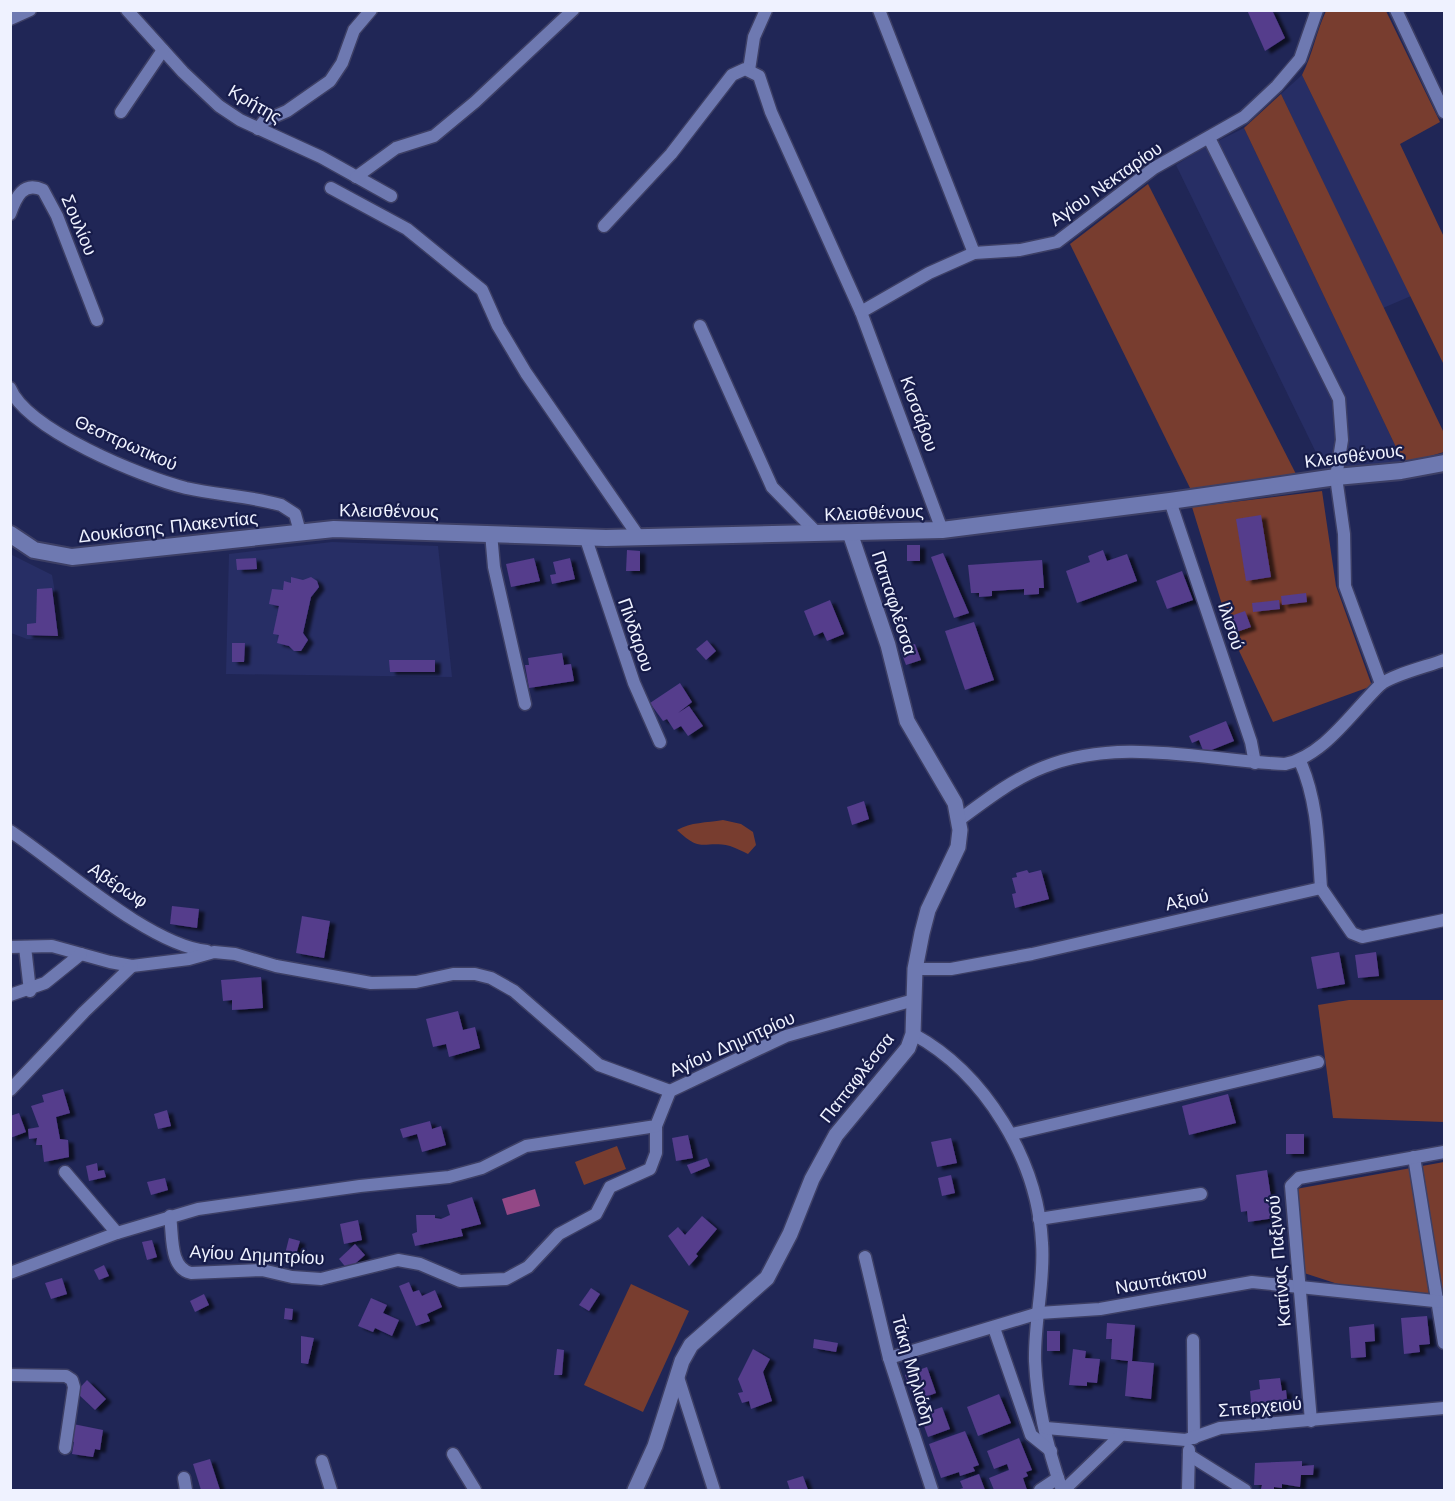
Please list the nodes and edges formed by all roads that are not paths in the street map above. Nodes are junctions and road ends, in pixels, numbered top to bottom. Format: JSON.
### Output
{"nodes":[{"id":1,"x":30,"y":10,"type":"edge"},
{"id":2,"x":127,"y":10,"type":"edge"},
{"id":3,"x":371,"y":10,"type":"edge"},
{"id":4,"x":573,"y":10,"type":"edge"},
{"id":5,"x":766,"y":10,"type":"edge"},
{"id":6,"x":879,"y":10,"type":"edge"},
{"id":7,"x":1317,"y":10,"type":"edge"},
{"id":8,"x":1396,"y":10,"type":"edge"},
{"id":9,"x":10,"y":19,"type":"edge"},
{"id":10,"x":163,"y":50,"type":"junction"},
{"id":11,"x":749,"y":70,"type":"junction"},
{"id":12,"x":121,"y":112,"type":"dead end"},
{"id":13,"x":1444,"y":112,"type":"edge"},
{"id":14,"x":258,"y":129,"type":"junction"},
{"id":15,"x":1209,"y":138,"type":"junction"},
{"id":16,"x":356,"y":177,"type":"junction"},
{"id":17,"x":331,"y":188,"type":"dead end"},
{"id":18,"x":391,"y":196,"type":"dead end"},
{"id":19,"x":10,"y":214,"type":"edge"},
{"id":20,"x":604,"y":226,"type":"dead end"},
{"id":21,"x":975,"y":253,"type":"junction"},
{"id":22,"x":861,"y":312,"type":"junction"},
{"id":23,"x":96,"y":320,"type":"dead end"},
{"id":24,"x":700,"y":326,"type":"dead end"},
{"id":25,"x":10,"y":388,"type":"edge"},
{"id":26,"x":1444,"y":463,"type":"edge"},
{"id":27,"x":1336,"y":477,"type":"junction"},
{"id":28,"x":1170,"y":501,"type":"junction"},
{"id":29,"x":942,"y":530,"type":"junction"},
{"id":30,"x":300,"y":532,"type":"junction"},
{"id":31,"x":491,"y":533,"type":"junction"},
{"id":32,"x":850,"y":533,"type":"junction"},
{"id":33,"x":10,"y":534,"type":"edge"},
{"id":34,"x":818,"y":534,"type":"junction"},
{"id":35,"x":585,"y":536,"type":"junction"},
{"id":36,"x":639,"y":537,"type":"junction"},
{"id":37,"x":1444,"y":660,"type":"edge"},
{"id":38,"x":1381,"y":684,"type":"junction"},
{"id":39,"x":525,"y":704,"type":"dead end"},
{"id":40,"x":660,"y":742,"type":"dead end"},
{"id":41,"x":1300,"y":761,"type":"junction"},
{"id":42,"x":1255,"y":763,"type":"junction"},
{"id":43,"x":959,"y":820,"type":"junction"},
{"id":44,"x":10,"y":831,"type":"edge"},
{"id":45,"x":1320,"y":888,"type":"junction"},
{"id":46,"x":1444,"y":920,"type":"edge"},
{"id":47,"x":10,"y":947,"type":"edge"},
{"id":48,"x":25,"y":947,"type":"junction"},
{"id":49,"x":214,"y":951,"type":"junction"},
{"id":50,"x":81,"y":954,"type":"junction"},
{"id":51,"x":132,"y":966,"type":"junction"},
{"id":52,"x":915,"y":969,"type":"junction"},
{"id":53,"x":30,"y":991,"type":"junction"},
{"id":54,"x":10,"y":995,"type":"edge"},
{"id":55,"x":914,"y":1000,"type":"junction"},
{"id":56,"x":913,"y":1034,"type":"junction"},
{"id":57,"x":1318,"y":1062,"type":"dead end"},
{"id":58,"x":10,"y":1090,"type":"edge"},
{"id":59,"x":670,"y":1091,"type":"junction"},
{"id":60,"x":656,"y":1126,"type":"junction"},
{"id":61,"x":1012,"y":1134,"type":"junction"},
{"id":62,"x":1444,"y":1152,"type":"edge"},
{"id":63,"x":1414,"y":1157,"type":"junction"},
{"id":64,"x":66,"y":1172,"type":"dead end"},
{"id":65,"x":1201,"y":1194,"type":"dead end"},
{"id":66,"x":170,"y":1216,"type":"junction"},
{"id":67,"x":1039,"y":1220,"type":"junction"},
{"id":68,"x":117,"y":1233,"type":"junction"},
{"id":69,"x":865,"y":1257,"type":"dead end"},
{"id":70,"x":10,"y":1274,"type":"edge"},
{"id":71,"x":1298,"y":1286,"type":"junction"},
{"id":72,"x":1441,"y":1302,"type":"edge"},
{"id":73,"x":1039,"y":1313,"type":"junction"},
{"id":74,"x":994,"y":1328,"type":"junction"},
{"id":75,"x":1193,"y":1340,"type":"dead end"},
{"id":76,"x":1444,"y":1343,"type":"edge"},
{"id":77,"x":889,"y":1359,"type":"junction"},
{"id":78,"x":677,"y":1373,"type":"junction"},
{"id":79,"x":10,"y":1375,"type":"edge"},
{"id":80,"x":1444,"y":1408,"type":"edge"},
{"id":81,"x":1311,"y":1421,"type":"junction"},
{"id":82,"x":1046,"y":1428,"type":"junction"},
{"id":83,"x":1120,"y":1437,"type":"junction"},
{"id":84,"x":1191,"y":1439,"type":"junction"},
{"id":85,"x":65,"y":1448,"type":"dead end"},
{"id":86,"x":1051,"y":1451,"type":"junction"},
{"id":87,"x":453,"y":1454,"type":"dead end"},
{"id":88,"x":1190,"y":1455,"type":"junction"},
{"id":89,"x":322,"y":1461,"type":"dead end"},
{"id":90,"x":1058,"y":1478,"type":"junction"},
{"id":91,"x":332,"y":1491,"type":"edge"},
{"id":92,"x":475,"y":1491,"type":"edge"},
{"id":93,"x":634,"y":1491,"type":"edge"},
{"id":94,"x":714,"y":1491,"type":"edge"},
{"id":95,"x":932,"y":1491,"type":"edge"},
{"id":96,"x":1040,"y":1491,"type":"edge"},
{"id":97,"x":1063,"y":1491,"type":"edge"},
{"id":98,"x":1188,"y":1491,"type":"edge"},
{"id":99,"x":1245,"y":1491,"type":"edge"}],
"edges":[{"from":1,"to":9,"type":"street"},
{"from":2,"to":10,"type":"street","name":"Κρήτης"},
{"from":3,"to":14,"type":"street"},
{"from":4,"to":16,"type":"street"},
{"from":5,"to":11,"type":"street"},
{"from":6,"to":21,"type":"street"},
{"from":7,"to":15,"type":"street","name":"Αγίου Νεκταρίου"},
{"from":8,"to":13,"type":"street"},
{"from":10,"to":12,"type":"street"},
{"from":10,"to":14,"type":"street","name":"Κρήτης"},
{"from":11,"to":20,"type":"street"},
{"from":11,"to":22,"type":"street","name":"Κισσάβου"},
{"from":14,"to":16,"type":"street","name":"Κρήτης"},
{"from":15,"to":21,"type":"street","name":"Αγίου Νεκταρίου"},
{"from":15,"to":27,"type":"street"},
{"from":16,"to":18,"type":"street","name":"Κρήτης"},
{"from":17,"to":36,"type":"street"},
{"from":19,"to":23,"type":"street","name":"Σουλίου"},
{"from":21,"to":22,"type":"street","name":"Αγίου Νεκταρίου"},
{"from":22,"to":29,"type":"street","name":"Κισσάβου"},
{"from":24,"to":34,"type":"street"},
{"from":25,"to":30,"type":"street","name":"Θεσπρωτικού"},
{"from":26,"to":27,"type":"main road","name":"Κλεισθένους"},
{"from":27,"to":28,"type":"main road","name":"Κλεισθένους"},
{"from":27,"to":38,"type":"street"},
{"from":28,"to":29,"type":"main road","name":"Κλεισθένους"},
{"from":28,"to":42,"type":"street","name":"Ιλισού"},
{"from":29,"to":32,"type":"main road","name":"Κλεισθένους"},
{"from":30,"to":31,"type":"main road","name":"Κλεισθένους"},
{"from":30,"to":33,"type":"main road","name":"Δουκίσσης Πλακεντίας"},
{"from":31,"to":35,"type":"main road","name":"Κλεισθένους"},
{"from":31,"to":39,"type":"street"},
{"from":32,"to":34,"type":"main road","name":"Κλεισθένους"},
{"from":32,"to":43,"type":"street","name":"Παπαφλέσσα"},
{"from":34,"to":36,"type":"main road","name":"Κλεισθένους"},
{"from":35,"to":36,"type":"main road","name":"Κλεισθένους"},
{"from":35,"to":40,"type":"street","name":"Πίνδαρου"},
{"from":37,"to":38,"type":"street"},
{"from":38,"to":41,"type":"street"},
{"from":41,"to":42,"type":"street"},
{"from":41,"to":45,"type":"street"},
{"from":42,"to":43,"type":"street"},
{"from":43,"to":52,"type":"street","name":"Παπαφλέσσα"},
{"from":44,"to":49,"type":"street","name":"Αβέρωφ"},
{"from":45,"to":46,"type":"street"},
{"from":45,"to":52,"type":"street","name":"Αξιού"},
{"from":47,"to":48,"type":"street"},
{"from":48,"to":50,"type":"street"},
{"from":48,"to":53,"type":"street"},
{"from":49,"to":51,"type":"street"},
{"from":49,"to":59,"type":"street","name":"Αβέρωφ"},
{"from":50,"to":51,"type":"street"},
{"from":50,"to":53,"type":"street"},
{"from":51,"to":58,"type":"street"},
{"from":52,"to":55,"type":"street","name":"Παπαφλέσσα"},
{"from":53,"to":54,"type":"street"},
{"from":55,"to":56,"type":"street","name":"Παπαφλέσσα"},
{"from":55,"to":59,"type":"street","name":"Αγίου Δημητρίου"},
{"from":56,"to":61,"type":"street"},
{"from":56,"to":78,"type":"street","name":"Παπαφλέσσα"},
{"from":57,"to":61,"type":"street"},
{"from":59,"to":60,"type":"street","name":"Αγίου Δημητρίου"},
{"from":60,"to":66,"type":"street"},
{"from":60,"to":66,"type":"street","name":"Αγίου Δημητρίου"},
{"from":61,"to":67,"type":"street"},
{"from":62,"to":63,"type":"street","name":"Κατίνας Παξινού"},
{"from":63,"to":71,"type":"street","name":"Κατίνας Παξινού"},
{"from":63,"to":72,"type":"street"},
{"from":64,"to":68,"type":"street"},
{"from":65,"to":67,"type":"street"},
{"from":66,"to":68,"type":"street"},
{"from":67,"to":73,"type":"street"},
{"from":68,"to":70,"type":"street"},
{"from":69,"to":77,"type":"street","name":"Τάκη Μηλιάδη"},
{"from":71,"to":72,"type":"street","name":"Ναυπάκτου"},
{"from":71,"to":73,"type":"street","name":"Ναυπάκτου"},
{"from":71,"to":81,"type":"street","name":"Κατίνας Παξινού"},
{"from":72,"to":76,"type":"street"},
{"from":73,"to":74,"type":"street","name":"Ναυπάκτου"},
{"from":73,"to":82,"type":"street"},
{"from":74,"to":77,"type":"street","name":"Ναυπάκτου"},
{"from":74,"to":86,"type":"street"},
{"from":75,"to":84,"type":"street"},
{"from":77,"to":95,"type":"street","name":"Τάκη Μηλιάδη"},
{"from":78,"to":93,"type":"street","name":"Παπαφλέσσα"},
{"from":78,"to":94,"type":"street"},
{"from":79,"to":85,"type":"street"},
{"from":80,"to":81,"type":"street","name":"Σπερχειού"},
{"from":81,"to":84,"type":"street","name":"Σπερχειού"},
{"from":82,"to":83,"type":"street","name":"Σπερχειού"},
{"from":82,"to":86,"type":"street"},
{"from":83,"to":84,"type":"street","name":"Σπερχειού"},
{"from":83,"to":97,"type":"street"},
{"from":84,"to":88,"type":"street"},
{"from":86,"to":90,"type":"street"},
{"from":87,"to":92,"type":"street"},
{"from":88,"to":98,"type":"street"},
{"from":88,"to":99,"type":"street"},
{"from":89,"to":91,"type":"street"},
{"from":90,"to":96,"type":"street"},
{"from":90,"to":97,"type":"street"}]}
